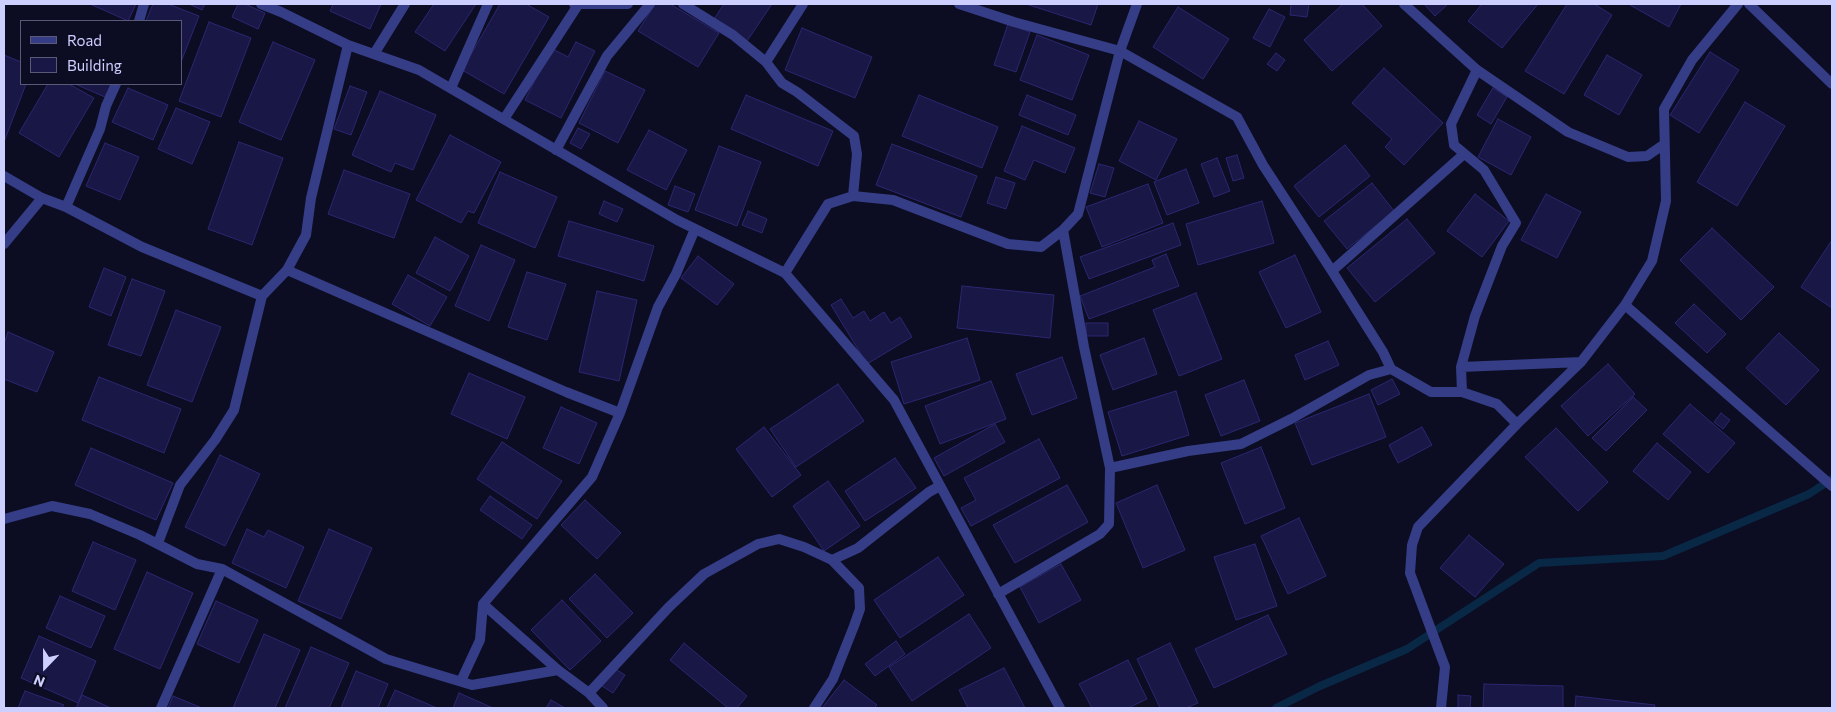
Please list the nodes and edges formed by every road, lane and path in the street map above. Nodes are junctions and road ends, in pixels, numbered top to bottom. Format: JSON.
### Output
{"nodes":[{"id":1,"x":144,"y":4,"type":"edge"},
{"id":2,"x":261,"y":4,"type":"edge"},
{"id":3,"x":405,"y":4,"type":"edge"},
{"id":4,"x":488,"y":4,"type":"edge"},
{"id":5,"x":576,"y":4,"type":"edge"},
{"id":6,"x":628,"y":4,"type":"edge"},
{"id":7,"x":650,"y":4,"type":"edge"},
{"id":8,"x":683,"y":4,"type":"edge"},
{"id":9,"x":804,"y":4,"type":"edge"},
{"id":10,"x":959,"y":4,"type":"edge"},
{"id":11,"x":1137,"y":4,"type":"edge"},
{"id":12,"x":1404,"y":4,"type":"edge"},
{"id":13,"x":1738,"y":4,"type":"edge"},
{"id":14,"x":1749,"y":4,"type":"edge"},
{"id":15,"x":139,"y":20,"type":"edge"},
{"id":16,"x":348,"y":45,"type":"junction"},
{"id":17,"x":1120,"y":52,"type":"junction"},
{"id":18,"x":374,"y":54,"type":"junction"},
{"id":19,"x":766,"y":62,"type":"junction"},
{"id":20,"x":1477,"y":70,"type":"junction"},
{"id":21,"x":1832,"y":84,"type":"edge"},
{"id":22,"x":116,"y":85,"type":"edge"},
{"id":23,"x":450,"y":88,"type":"junction"},
{"id":24,"x":504,"y":120,"type":"junction"},
{"id":25,"x":1664,"y":145,"type":"junction"},
{"id":26,"x":556,"y":150,"type":"junction"},
{"id":27,"x":1464,"y":154,"type":"junction"},
{"id":28,"x":4,"y":176,"type":"edge"},
{"id":29,"x":853,"y":196,"type":"junction"},
{"id":30,"x":42,"y":198,"type":"junction"},
{"id":31,"x":66,"y":206,"type":"junction"},
{"id":32,"x":694,"y":229,"type":"junction"},
{"id":33,"x":1063,"y":230,"type":"junction"},
{"id":34,"x":4,"y":244,"type":"edge"},
{"id":35,"x":286,"y":270,"type":"junction"},
{"id":36,"x":1332,"y":271,"type":"junction"},
{"id":37,"x":785,"y":273,"type":"junction"},
{"id":38,"x":262,"y":296,"type":"junction"},
{"id":39,"x":1625,"y":305,"type":"junction"},
{"id":40,"x":1581,"y":362,"type":"junction"},
{"id":41,"x":1462,"y":367,"type":"junction"},
{"id":42,"x":1391,"y":369,"type":"junction"},
{"id":43,"x":1462,"y":392,"type":"junction"},
{"id":44,"x":620,"y":412,"type":"junction"},
{"id":45,"x":1518,"y":424,"type":"junction"},
{"id":46,"x":1110,"y":468,"type":"junction"},
{"id":47,"x":940,"y":486,"type":"junction"},
{"id":48,"x":1832,"y":486,"type":"edge"},
{"id":49,"x":4,"y":519,"type":"edge"},
{"id":50,"x":158,"y":543,"type":"junction"},
{"id":51,"x":832,"y":560,"type":"junction"},
{"id":52,"x":222,"y":569,"type":"junction"},
{"id":53,"x":998,"y":594,"type":"junction"},
{"id":54,"x":482,"y":604,"type":"junction"},
{"id":55,"x":558,"y":670,"type":"junction"},
{"id":56,"x":461,"y":681,"type":"junction"},
{"id":57,"x":589,"y":693,"type":"junction"},
{"id":58,"x":161,"y":708,"type":"edge"},
{"id":59,"x":603,"y":708,"type":"edge"},
{"id":60,"x":814,"y":708,"type":"edge"},
{"id":61,"x":1060,"y":708,"type":"edge"},
{"id":62,"x":1441,"y":708,"type":"edge"}],
"edges":[{"from":1,"to":15,"type":"street"},
{"from":2,"to":16,"type":"street"},
{"from":3,"to":18,"type":"street"},
{"from":4,"to":23,"type":"street"},
{"from":5,"to":6,"type":"street"},
{"from":5,"to":24,"type":"street"},
{"from":7,"to":26,"type":"street"},
{"from":8,"to":19,"type":"street"},
{"from":9,"to":19,"type":"street"},
{"from":10,"to":17,"type":"street"},
{"from":11,"to":17,"type":"street"},
{"from":12,"to":20,"type":"street"},
{"from":13,"to":25,"type":"street"},
{"from":14,"to":21,"type":"street"},
{"from":16,"to":18,"type":"street"},
{"from":16,"to":35,"type":"street"},
{"from":17,"to":33,"type":"street"},
{"from":17,"to":36,"type":"street"},
{"from":18,"to":23,"type":"street"},
{"from":19,"to":29,"type":"street"},
{"from":20,"to":25,"type":"street"},
{"from":20,"to":27,"type":"street"},
{"from":22,"to":31,"type":"street"},
{"from":23,"to":24,"type":"street"},
{"from":24,"to":26,"type":"street"},
{"from":25,"to":39,"type":"street"},
{"from":26,"to":32,"type":"street"},
{"from":27,"to":36,"type":"street"},
{"from":27,"to":41,"type":"street"},
{"from":28,"to":30,"type":"street"},
{"from":29,"to":33,"type":"street"},
{"from":29,"to":37,"type":"street"},
{"from":30,"to":31,"type":"street"},
{"from":30,"to":34,"type":"street"},
{"from":31,"to":38,"type":"street"},
{"from":32,"to":37,"type":"street"},
{"from":32,"to":44,"type":"street"},
{"from":33,"to":46,"type":"street"},
{"from":35,"to":38,"type":"street"},
{"from":35,"to":44,"type":"street"},
{"from":36,"to":42,"type":"street"},
{"from":37,"to":47,"type":"street"},
{"from":38,"to":50,"type":"street"},
{"from":39,"to":40,"type":"street"},
{"from":39,"to":48,"type":"street"},
{"from":40,"to":41,"type":"street"},
{"from":40,"to":45,"type":"street"},
{"from":41,"to":43,"type":"street"},
{"from":42,"to":43,"type":"street"},
{"from":42,"to":46,"type":"street"},
{"from":43,"to":45,"type":"street"},
{"from":44,"to":54,"type":"street"},
{"from":45,"to":62,"type":"street"},
{"from":46,"to":53,"type":"street"},
{"from":47,"to":51,"type":"street"},
{"from":47,"to":53,"type":"street"},
{"from":49,"to":50,"type":"street"},
{"from":50,"to":52,"type":"street"},
{"from":51,"to":57,"type":"street"},
{"from":51,"to":60,"type":"street"},
{"from":52,"to":56,"type":"street"},
{"from":52,"to":58,"type":"street"},
{"from":53,"to":61,"type":"street"},
{"from":54,"to":55,"type":"street"},
{"from":54,"to":56,"type":"street"},
{"from":55,"to":56,"type":"street"},
{"from":55,"to":57,"type":"street"},
{"from":57,"to":59,"type":"street"}]}
